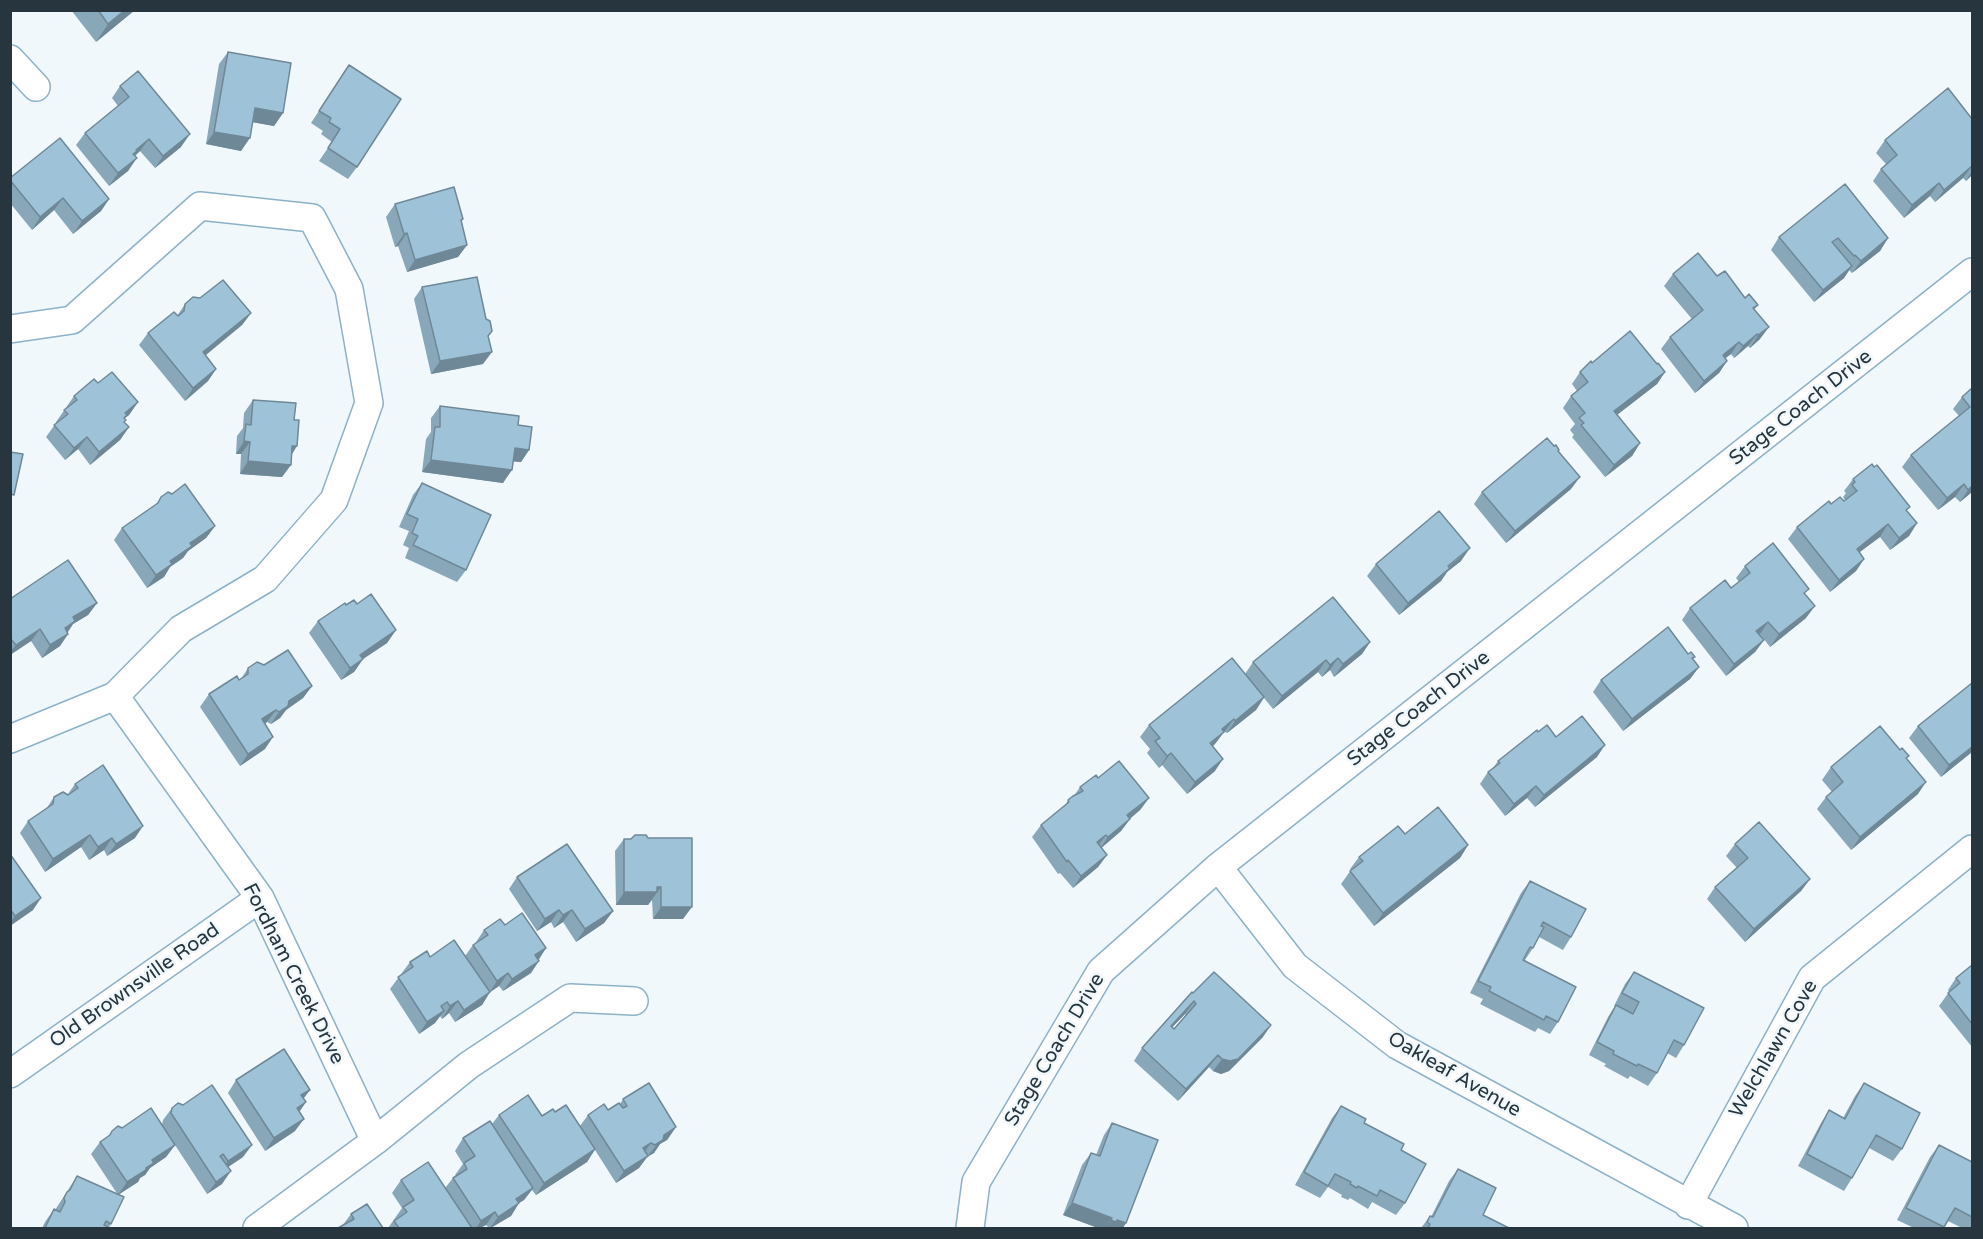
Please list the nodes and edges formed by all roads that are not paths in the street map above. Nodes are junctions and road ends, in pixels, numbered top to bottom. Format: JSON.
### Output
{"nodes":[{"id":1,"x":10,"y":59,"type":"edge"},
{"id":2,"x":36,"y":87,"type":"dead end"},
{"id":3,"x":1972,"y":272,"type":"edge"},
{"id":4,"x":10,"y":329,"type":"edge"},
{"id":5,"x":115,"y":696,"type":"junction"},
{"id":6,"x":10,"y":739,"type":"edge"},
{"id":7,"x":1972,"y":849,"type":"edge"},
{"id":8,"x":1218,"y":867,"type":"junction"},
{"id":9,"x":260,"y":898,"type":"junction"},
{"id":10,"x":634,"y":1001,"type":"dead end"},
{"id":11,"x":10,"y":1074,"type":"edge"},
{"id":12,"x":375,"y":1141,"type":"junction"},
{"id":13,"x":1688,"y":1204,"type":"junction"},
{"id":14,"x":257,"y":1228,"type":"edge"},
{"id":15,"x":970,"y":1228,"type":"edge"},
{"id":16,"x":1734,"y":1228,"type":"edge"}],
"edges":[{"from":1,"to":2,"type":"street"},
{"from":3,"to":8,"type":"street","name":"Stage Coach Drive"},
{"from":4,"to":5,"type":"street"},
{"from":5,"to":6,"type":"street"},
{"from":5,"to":9,"type":"street","name":"Fordham Creek Drive"},
{"from":7,"to":13,"type":"street","name":"Welchlawn Cove"},
{"from":8,"to":13,"type":"street","name":"Oakleaf Avenue"},
{"from":8,"to":15,"type":"street","name":"Stage Coach Drive"},
{"from":9,"to":11,"type":"street","name":"Old Brownsville Road"},
{"from":9,"to":12,"type":"street","name":"Fordham Creek Drive"},
{"from":10,"to":12,"type":"street"},
{"from":12,"to":14,"type":"street"},
{"from":13,"to":16,"type":"street","name":"Oakleaf Avenue"}]}
